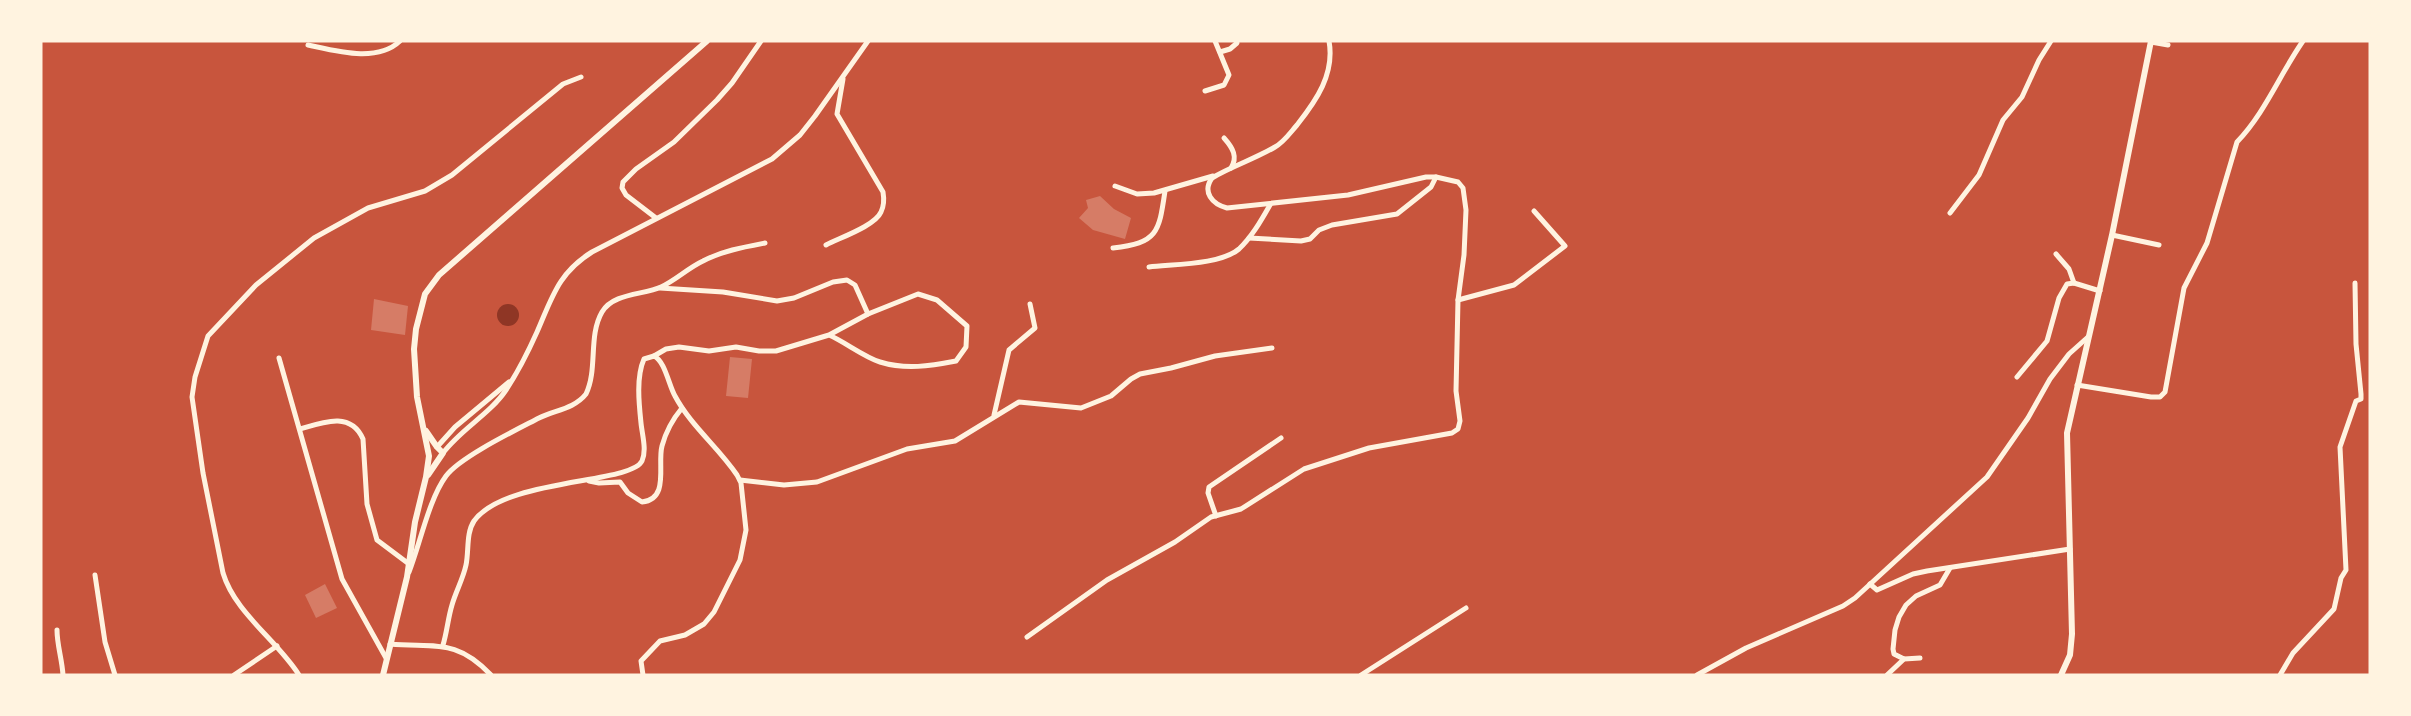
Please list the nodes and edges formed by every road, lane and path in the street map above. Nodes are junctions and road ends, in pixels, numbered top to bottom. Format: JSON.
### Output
{"nodes":[{"id":1,"x":400,"y":41,"type":"edge"},
{"id":2,"x":707,"y":41,"type":"edge"},
{"id":3,"x":761,"y":41,"type":"edge"},
{"id":4,"x":868,"y":41,"type":"edge"},
{"id":5,"x":1214,"y":41,"type":"edge"},
{"id":6,"x":1328,"y":41,"type":"edge"},
{"id":7,"x":2050,"y":41,"type":"edge"},
{"id":8,"x":2151,"y":41,"type":"edge"},
{"id":9,"x":2303,"y":41,"type":"edge"},
{"id":10,"x":1237,"y":43,"type":"dead end"},
{"id":11,"x":308,"y":45,"type":"dead end"},
{"id":12,"x":2168,"y":45,"type":"dead end"},
{"id":13,"x":1220,"y":52,"type":"junction"},
{"id":14,"x":844,"y":76,"type":"junction"},
{"id":15,"x":581,"y":77,"type":"dead end"},
{"id":16,"x":1205,"y":91,"type":"dead end"},
{"id":17,"x":1224,"y":138,"type":"dead end"},
{"id":18,"x":1230,"y":169,"type":"junction"},
{"id":19,"x":1216,"y":175,"type":"junction"},
{"id":20,"x":1436,"y":177,"type":"junction"},
{"id":21,"x":1115,"y":186,"type":"dead end"},
{"id":22,"x":1165,"y":191,"type":"junction"},
{"id":23,"x":1270,"y":205,"type":"junction"},
{"id":24,"x":1534,"y":211,"type":"dead end"},
{"id":25,"x":1950,"y":213,"type":"dead end"},
{"id":26,"x":656,"y":218,"type":"junction"},
{"id":27,"x":2112,"y":235,"type":"junction"},
{"id":28,"x":1249,"y":238,"type":"junction"},
{"id":29,"x":765,"y":243,"type":"dead end"},
{"id":30,"x":826,"y":245,"type":"dead end"},
{"id":31,"x":2160,"y":245,"type":"dead end"},
{"id":32,"x":1113,"y":248,"type":"dead end"},
{"id":33,"x":2056,"y":254,"type":"dead end"},
{"id":34,"x":1149,"y":267,"type":"dead end"},
{"id":35,"x":2074,"y":283,"type":"junction"},
{"id":36,"x":2355,"y":283,"type":"dead end"},
{"id":37,"x":660,"y":288,"type":"junction"},
{"id":38,"x":2100,"y":291,"type":"junction"},
{"id":39,"x":1458,"y":300,"type":"junction"},
{"id":40,"x":1030,"y":304,"type":"dead end"},
{"id":41,"x":868,"y":314,"type":"junction"},
{"id":42,"x":829,"y":334,"type":"junction"},
{"id":43,"x":2089,"y":337,"type":"junction"},
{"id":44,"x":1272,"y":348,"type":"dead end"},
{"id":45,"x":654,"y":356,"type":"junction"},
{"id":46,"x":279,"y":358,"type":"dead end"},
{"id":47,"x":2017,"y":377,"type":"dead end"},
{"id":48,"x":510,"y":382,"type":"junction"},
{"id":49,"x":2077,"y":385,"type":"junction"},
{"id":50,"x":682,"y":408,"type":"junction"},
{"id":51,"x":994,"y":415,"type":"junction"},
{"id":52,"x":422,"y":426,"type":"junction"},
{"id":53,"x":300,"y":430,"type":"junction"},
{"id":54,"x":1281,"y":438,"type":"dead end"},
{"id":55,"x":437,"y":447,"type":"junction"},
{"id":56,"x":443,"y":452,"type":"junction"},
{"id":57,"x":429,"y":456,"type":"junction"},
{"id":58,"x":437,"y":462,"type":"junction"},
{"id":59,"x":426,"y":477,"type":"junction"},
{"id":60,"x":588,"y":480,"type":"junction"},
{"id":61,"x":740,"y":480,"type":"junction"},
{"id":62,"x":1216,"y":516,"type":"junction"},
{"id":63,"x":2070,"y":549,"type":"junction"},
{"id":64,"x":409,"y":564,"type":"junction"},
{"id":65,"x":1950,"y":568,"type":"junction"},
{"id":66,"x":95,"y":575,"type":"dead end"},
{"id":67,"x":408,"y":577,"type":"junction"},
{"id":68,"x":1870,"y":584,"type":"junction"},
{"id":69,"x":1466,"y":608,"type":"dead end"},
{"id":70,"x":57,"y":630,"type":"dead end"},
{"id":71,"x":1027,"y":637,"type":"dead end"},
{"id":72,"x":390,"y":644,"type":"junction"},
{"id":73,"x":443,"y":645,"type":"junction"},
{"id":74,"x":277,"y":646,"type":"junction"},
{"id":75,"x":386,"y":658,"type":"junction"},
{"id":76,"x":1920,"y":658,"type":"dead end"},
{"id":77,"x":1904,"y":660,"type":"junction"},
{"id":78,"x":63,"y":675,"type":"edge"},
{"id":79,"x":116,"y":675,"type":"edge"},
{"id":80,"x":234,"y":675,"type":"edge"},
{"id":81,"x":299,"y":675,"type":"edge"},
{"id":82,"x":383,"y":675,"type":"edge"},
{"id":83,"x":491,"y":675,"type":"edge"},
{"id":84,"x":643,"y":675,"type":"edge"},
{"id":85,"x":1361,"y":675,"type":"edge"},
{"id":86,"x":1697,"y":675,"type":"edge"},
{"id":87,"x":1888,"y":675,"type":"edge"},
{"id":88,"x":2062,"y":675,"type":"edge"},
{"id":89,"x":2280,"y":675,"type":"edge"}],
"edges":[{"from":1,"to":11,"type":"street"},
{"from":2,"to":52,"type":"street"},
{"from":3,"to":26,"type":"street"},
{"from":4,"to":14,"type":"street"},
{"from":5,"to":13,"type":"street"},
{"from":6,"to":18,"type":"street"},
{"from":7,"to":25,"type":"street"},
{"from":8,"to":12,"type":"street"},
{"from":8,"to":27,"type":"street"},
{"from":9,"to":49,"type":"street"},
{"from":10,"to":13,"type":"street"},
{"from":13,"to":16,"type":"street"},
{"from":14,"to":26,"type":"street"},
{"from":14,"to":30,"type":"street"},
{"from":15,"to":74,"type":"street"},
{"from":17,"to":18,"type":"street"},
{"from":18,"to":19,"type":"street"},
{"from":19,"to":22,"type":"street"},
{"from":19,"to":23,"type":"street"},
{"from":20,"to":23,"type":"street"},
{"from":20,"to":28,"type":"street"},
{"from":20,"to":39,"type":"street"},
{"from":21,"to":22,"type":"street"},
{"from":22,"to":32,"type":"street"},
{"from":23,"to":28,"type":"street"},
{"from":24,"to":39,"type":"street"},
{"from":26,"to":48,"type":"street"},
{"from":27,"to":31,"type":"street"},
{"from":27,"to":38,"type":"street"},
{"from":28,"to":34,"type":"street"},
{"from":29,"to":37,"type":"street"},
{"from":33,"to":35,"type":"street"},
{"from":35,"to":38,"type":"street"},
{"from":35,"to":47,"type":"street"},
{"from":36,"to":89,"type":"street"},
{"from":37,"to":41,"type":"street"},
{"from":37,"to":67,"type":"street"},
{"from":38,"to":43,"type":"street"},
{"from":39,"to":62,"type":"street"},
{"from":40,"to":51,"type":"street"},
{"from":41,"to":42,"type":"street"},
{"from":41,"to":42,"type":"street"},
{"from":42,"to":45,"type":"street"},
{"from":43,"to":49,"type":"street"},
{"from":43,"to":68,"type":"street"},
{"from":44,"to":51,"type":"street"},
{"from":45,"to":50,"type":"street"},
{"from":45,"to":60,"type":"street"},
{"from":46,"to":53,"type":"street"},
{"from":48,"to":55,"type":"street"},
{"from":48,"to":56,"type":"street"},
{"from":49,"to":63,"type":"street"},
{"from":50,"to":60,"type":"street"},
{"from":50,"to":61,"type":"street"},
{"from":51,"to":61,"type":"street"},
{"from":52,"to":55,"type":"street"},
{"from":52,"to":57,"type":"street"},
{"from":53,"to":64,"type":"street"},
{"from":53,"to":75,"type":"street"},
{"from":54,"to":62,"type":"street"},
{"from":55,"to":56,"type":"street"},
{"from":55,"to":57,"type":"street"},
{"from":56,"to":58,"type":"street"},
{"from":57,"to":58,"type":"street"},
{"from":57,"to":59,"type":"street"},
{"from":58,"to":59,"type":"street"},
{"from":59,"to":64,"type":"street"},
{"from":60,"to":73,"type":"street"},
{"from":61,"to":84,"type":"street"},
{"from":62,"to":71,"type":"street"},
{"from":63,"to":65,"type":"street"},
{"from":63,"to":88,"type":"street"},
{"from":64,"to":67,"type":"street"},
{"from":65,"to":68,"type":"street"},
{"from":65,"to":77,"type":"street"},
{"from":66,"to":79,"type":"street"},
{"from":67,"to":72,"type":"street"},
{"from":68,"to":86,"type":"street"},
{"from":69,"to":85,"type":"street"},
{"from":70,"to":78,"type":"street"},
{"from":72,"to":73,"type":"street"},
{"from":72,"to":75,"type":"street"},
{"from":73,"to":83,"type":"street"},
{"from":74,"to":80,"type":"street"},
{"from":74,"to":81,"type":"street"},
{"from":75,"to":82,"type":"street"},
{"from":76,"to":77,"type":"street"},
{"from":77,"to":87,"type":"street"}]}
